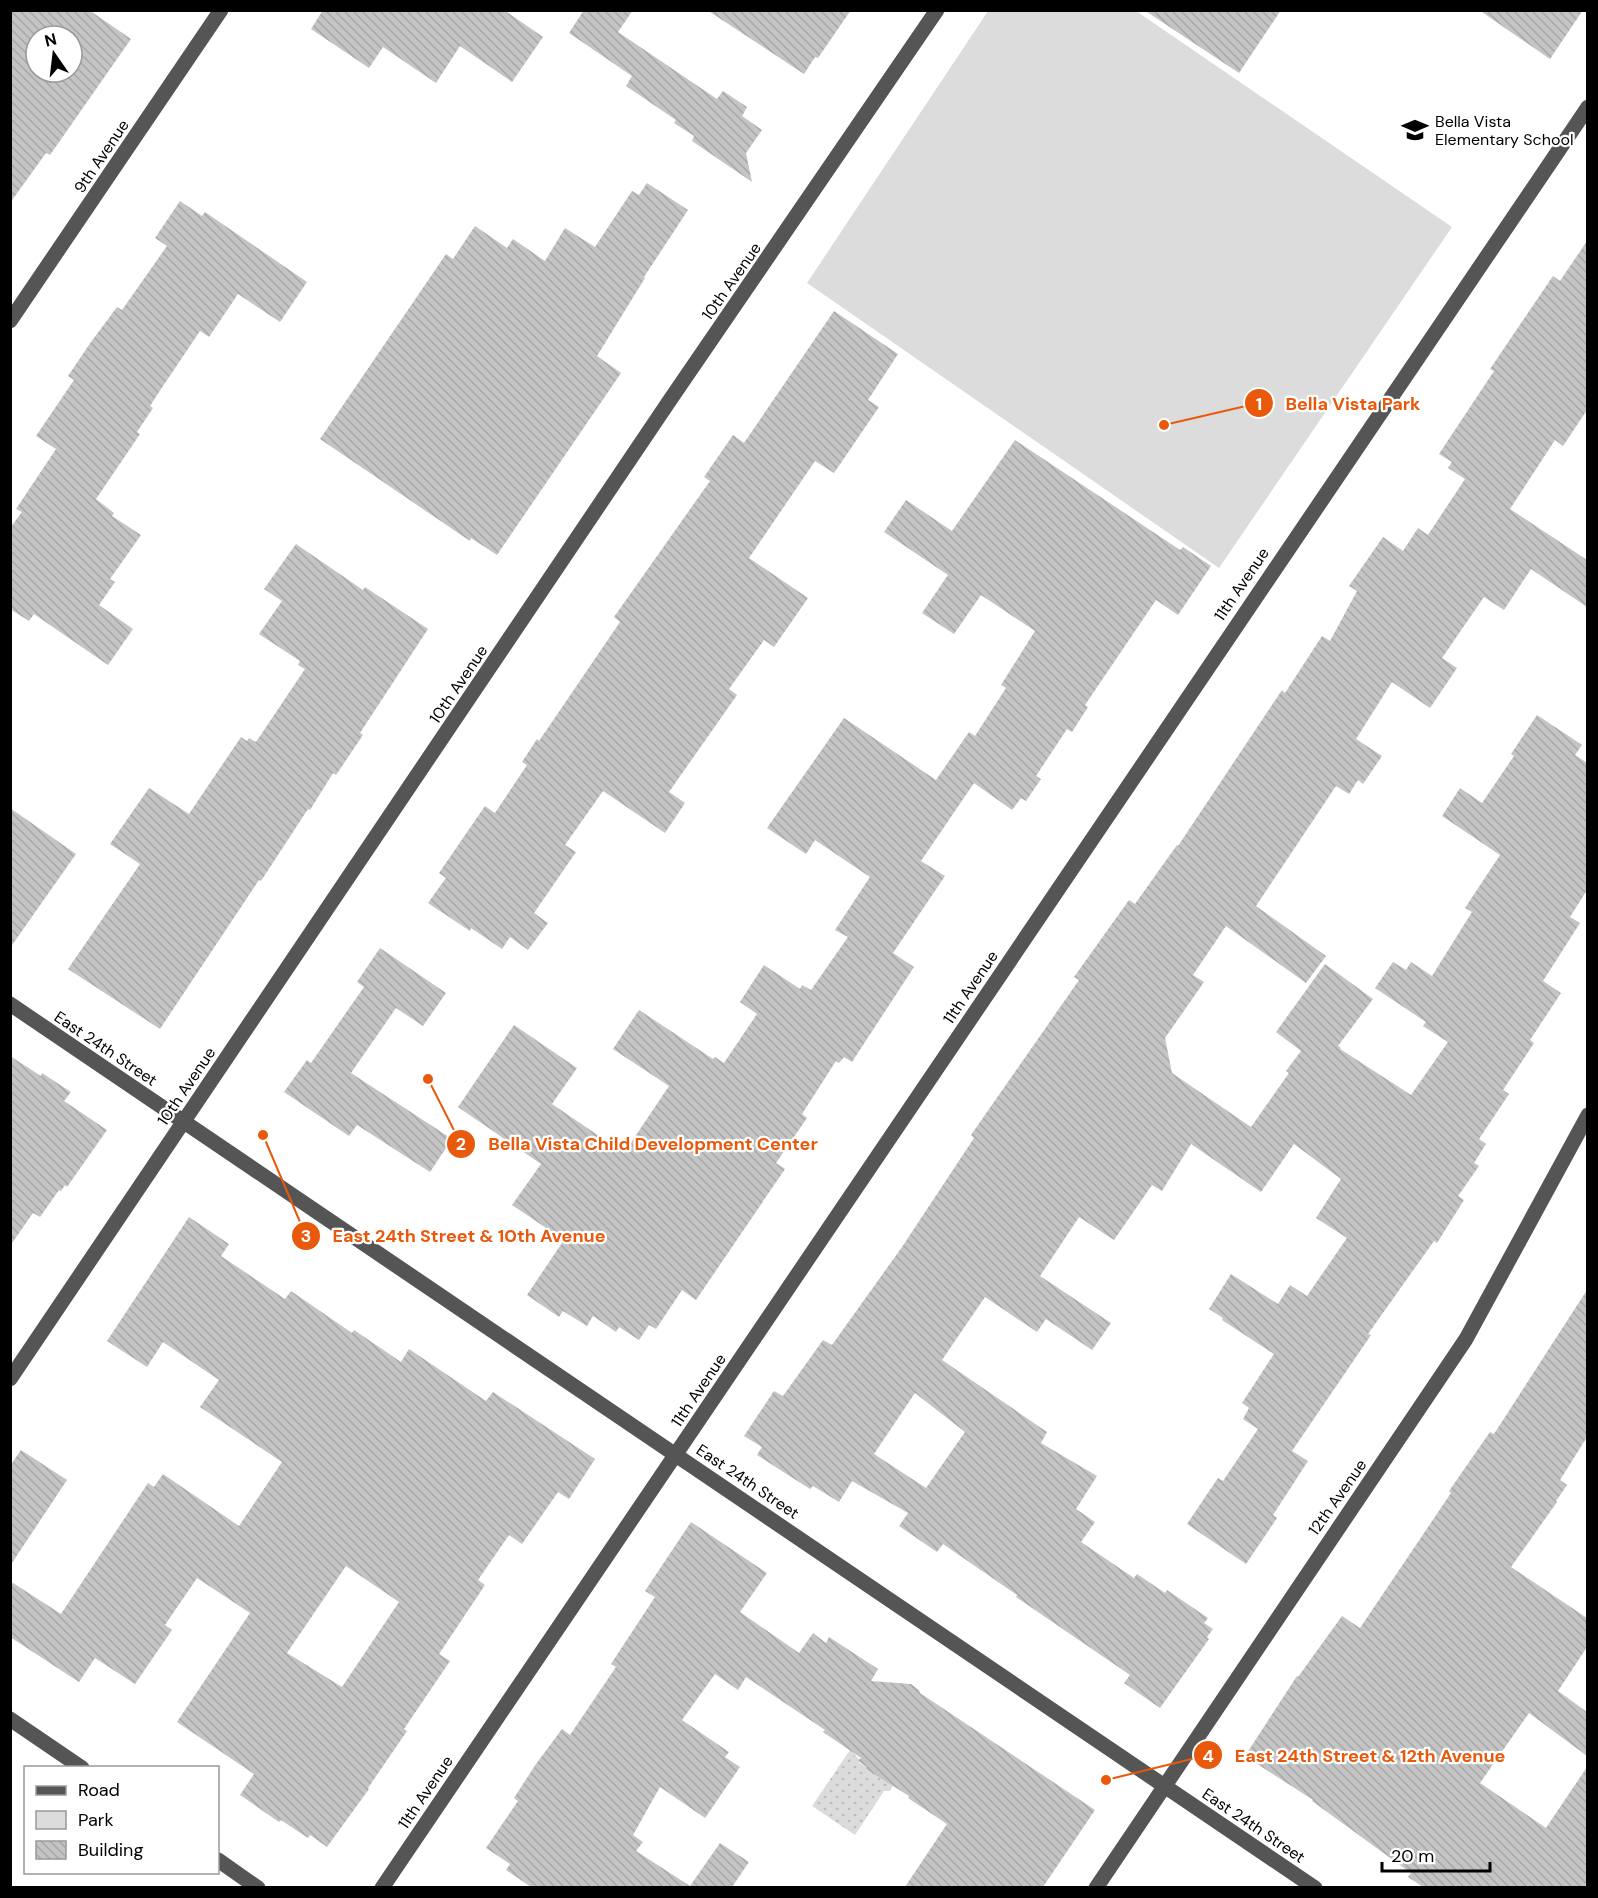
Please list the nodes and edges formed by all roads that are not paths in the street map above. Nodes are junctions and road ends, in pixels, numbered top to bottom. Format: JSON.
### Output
{"nodes":[{"id":1,"x":221,"y":10,"type":"edge"},
{"id":2,"x":937,"y":10,"type":"edge"},
{"id":3,"x":1587,"y":106,"type":"edge"},
{"id":4,"x":10,"y":321,"type":"edge"},
{"id":5,"x":10,"y":1004,"type":"edge"},
{"id":6,"x":1587,"y":1115,"type":"edge"},
{"id":7,"x":183,"y":1122,"type":"junction"},
{"id":8,"x":10,"y":1378,"type":"edge"},
{"id":9,"x":677,"y":1454,"type":"junction"},
{"id":10,"x":10,"y":1719,"type":"edge"},
{"id":11,"x":80,"y":1766,"type":"edge"},
{"id":12,"x":1164,"y":1786,"type":"junction"},
{"id":13,"x":219,"y":1861,"type":"edge"},
{"id":14,"x":258,"y":1887,"type":"edge"},
{"id":15,"x":382,"y":1887,"type":"edge"},
{"id":16,"x":1096,"y":1887,"type":"edge"},
{"id":17,"x":1315,"y":1887,"type":"edge"}],
"edges":[{"from":1,"to":4,"type":"street","name":"9th Avenue"},
{"from":2,"to":7,"type":"street","name":"10th Avenue"},
{"from":3,"to":9,"type":"street","name":"11th Avenue"},
{"from":5,"to":7,"type":"street","name":"East 24th Street"},
{"from":6,"to":12,"type":"street","name":"12th Avenue"},
{"from":7,"to":8,"type":"street","name":"10th Avenue"},
{"from":7,"to":9,"type":"street","name":"East 24th Street"},
{"from":9,"to":12,"type":"street","name":"East 24th Street"},
{"from":9,"to":15,"type":"street","name":"11th Avenue"},
{"from":10,"to":11,"type":"street"},
{"from":12,"to":16,"type":"street","name":"12th Avenue"},
{"from":12,"to":17,"type":"street","name":"East 24th Street"},
{"from":13,"to":14,"type":"street"}]}
